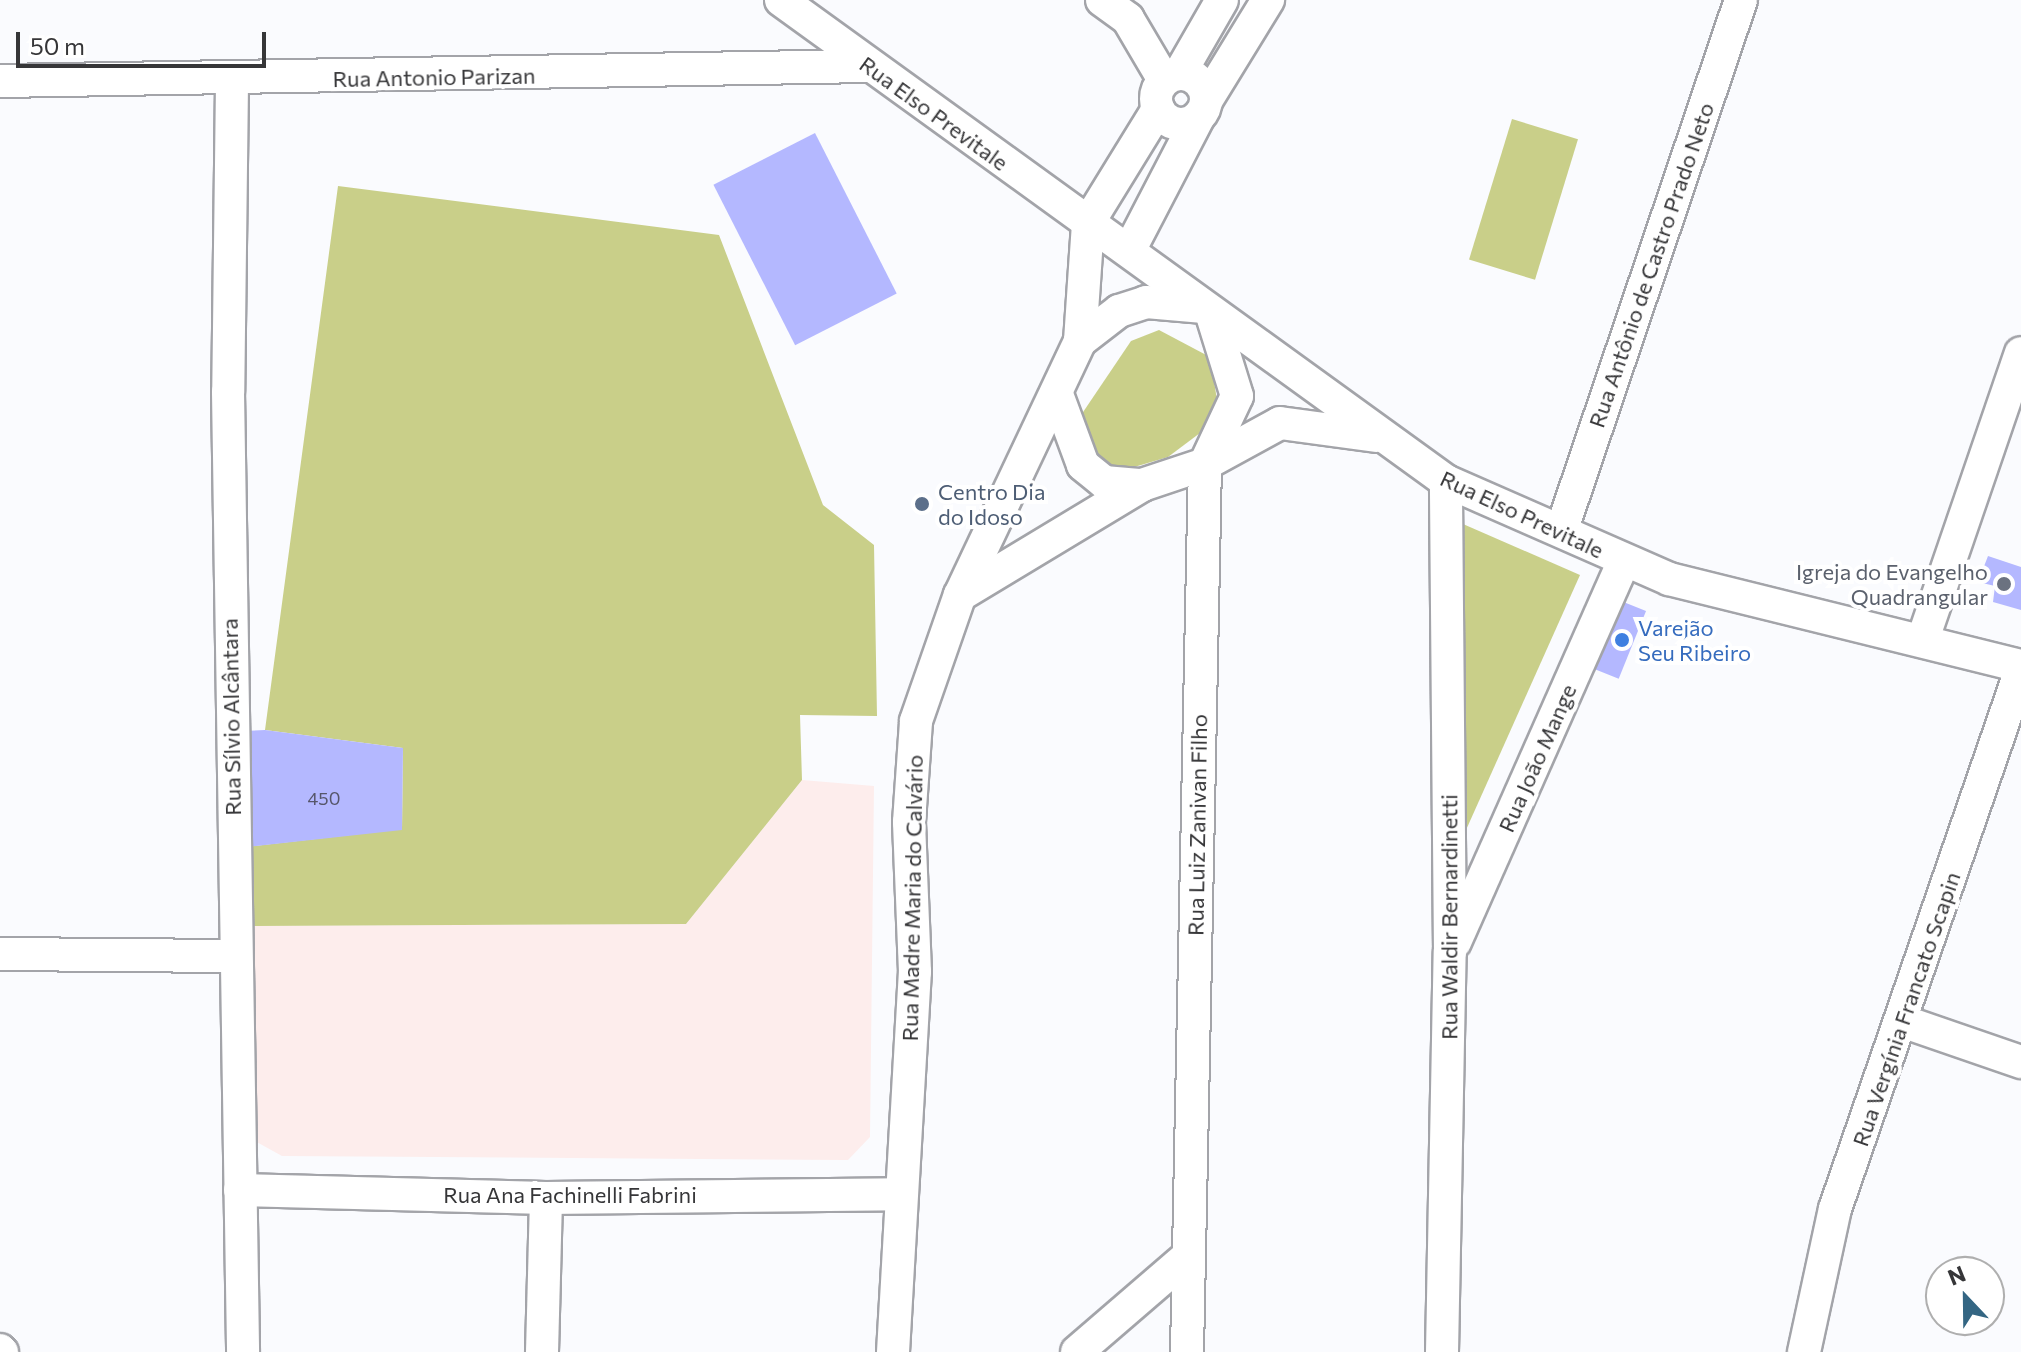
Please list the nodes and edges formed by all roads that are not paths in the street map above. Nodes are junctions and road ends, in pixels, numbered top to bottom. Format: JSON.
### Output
{"nodes":[{"id":1,"x":781,"y":0,"type":"edge"},
{"id":2,"x":1102,"y":0,"type":"edge"},
{"id":3,"x":1222,"y":0,"type":"edge"},
{"id":4,"x":1268,"y":0,"type":"edge"},
{"id":5,"x":1741,"y":0,"type":"edge"},
{"id":6,"x":867,"y":66,"type":"junction"},
{"id":7,"x":0,"y":81,"type":"edge"},
{"id":8,"x":232,"y":83,"type":"junction"},
{"id":9,"x":1167,"y":88,"type":"junction"},
{"id":10,"x":1202,"y":109,"type":"junction"},
{"id":11,"x":1088,"y":223,"type":"junction"},
{"id":12,"x":1129,"y":251,"type":"junction"},
{"id":13,"x":1209,"y":309,"type":"junction"},
{"id":14,"x":1080,"y":341,"type":"junction"},
{"id":15,"x":2021,"y":353,"type":"edge"},
{"id":16,"x":1058,"y":397,"type":"junction"},
{"id":17,"x":1379,"y":436,"type":"junction"},
{"id":18,"x":1205,"y":464,"type":"junction"},
{"id":19,"x":1446,"y":481,"type":"junction"},
{"id":20,"x":1142,"y":485,"type":"junction"},
{"id":21,"x":1562,"y":529,"type":"junction"},
{"id":22,"x":1623,"y":563,"type":"junction"},
{"id":23,"x":960,"y":595,"type":"junction"},
{"id":24,"x":1923,"y":639,"type":"junction"},
{"id":25,"x":2021,"y":668,"type":"edge"},
{"id":26,"x":1450,"y":952,"type":"junction"},
{"id":27,"x":0,"y":954,"type":"edge"},
{"id":28,"x":234,"y":956,"type":"junction"},
{"id":29,"x":1905,"y":1022,"type":"junction"},
{"id":30,"x":2021,"y":1062,"type":"edge"},
{"id":31,"x":240,"y":1190,"type":"junction"},
{"id":32,"x":900,"y":1194,"type":"junction"},
{"id":33,"x":546,"y":1198,"type":"junction"},
{"id":34,"x":1187,"y":1257,"type":"junction"},
{"id":35,"x":243,"y":1352,"type":"edge"},
{"id":36,"x":542,"y":1352,"type":"edge"},
{"id":37,"x":893,"y":1352,"type":"edge"},
{"id":38,"x":1077,"y":1352,"type":"edge"},
{"id":39,"x":1187,"y":1352,"type":"edge"},
{"id":40,"x":1442,"y":1352,"type":"edge"},
{"id":41,"x":1804,"y":1352,"type":"edge"}],
"edges":[{"from":1,"to":6,"type":"street","name":"Rua Elso Previtale"},
{"from":2,"to":9,"type":"street"},
{"from":3,"to":9,"type":"street"},
{"from":4,"to":10,"type":"street"},
{"from":5,"to":21,"type":"street","name":"Rua Antônio de Castro Prado Neto"},
{"from":6,"to":8,"type":"street","name":"Rua Antonio Parizan"},
{"from":6,"to":11,"type":"street","name":"Rua Elso Previtale"},
{"from":7,"to":8,"type":"street","name":"Rua Antonio Parizan"},
{"from":8,"to":28,"type":"street","name":"Rua Sílvio Alcântara"},
{"from":9,"to":10,"type":"street"},
{"from":9,"to":10,"type":"street"},
{"from":9,"to":11,"type":"street"},
{"from":10,"to":12,"type":"street"},
{"from":11,"to":12,"type":"street","name":"Rua Elso Previtale"},
{"from":11,"to":14,"type":"street"},
{"from":12,"to":13,"type":"street","name":"Rua Elso Previtale"},
{"from":13,"to":14,"type":"street"},
{"from":13,"to":17,"type":"street","name":"Rua Elso Previtale"},
{"from":13,"to":18,"type":"street","name":"Rua Luiz Zanivan Filho"},
{"from":14,"to":16,"type":"street","name":"Rua Madre Maria do Calvário"},
{"from":15,"to":24,"type":"street"},
{"from":16,"to":20,"type":"street"},
{"from":16,"to":23,"type":"street","name":"Rua Madre Maria do Calvário"},
{"from":17,"to":18,"type":"street"},
{"from":17,"to":19,"type":"street","name":"Rua Elso Previtale"},
{"from":18,"to":20,"type":"street"},
{"from":18,"to":34,"type":"street","name":"Rua Luiz Zanivan Filho"},
{"from":19,"to":21,"type":"street","name":"Rua Elso Previtale"},
{"from":19,"to":26,"type":"street","name":"Rua Waldir Bernardinetti"},
{"from":20,"to":23,"type":"street"},
{"from":21,"to":22,"type":"street","name":"Rua Elso Previtale"},
{"from":22,"to":24,"type":"street","name":"Rua Elso Previtale"},
{"from":22,"to":26,"type":"street","name":"Rua João Mange"},
{"from":23,"to":32,"type":"street","name":"Rua Madre Maria do Calvário"},
{"from":24,"to":25,"type":"street","name":"Rua Elso Previtale"},
{"from":25,"to":29,"type":"street","name":"Rua Vergínia Francato Scapin"},
{"from":26,"to":40,"type":"street","name":"Rua Waldir Bernardinetti"},
{"from":27,"to":28,"type":"street"},
{"from":28,"to":31,"type":"street","name":"Rua Sílvio Alcântara"},
{"from":29,"to":30,"type":"street"},
{"from":29,"to":41,"type":"street","name":"Rua Vergínia Francato Scapin"},
{"from":31,"to":33,"type":"street","name":"Rua Ana Fachinelli Fabrini"},
{"from":31,"to":35,"type":"street","name":"Rua Sílvio Alcântara"},
{"from":32,"to":33,"type":"street","name":"Rua Ana Fachinelli Fabrini"},
{"from":32,"to":37,"type":"street","name":"Rua Madre Maria do Calvário"},
{"from":33,"to":36,"type":"street"},
{"from":34,"to":38,"type":"street"},
{"from":34,"to":39,"type":"street","name":"Rua Luiz Zanivan Filho"}]}
